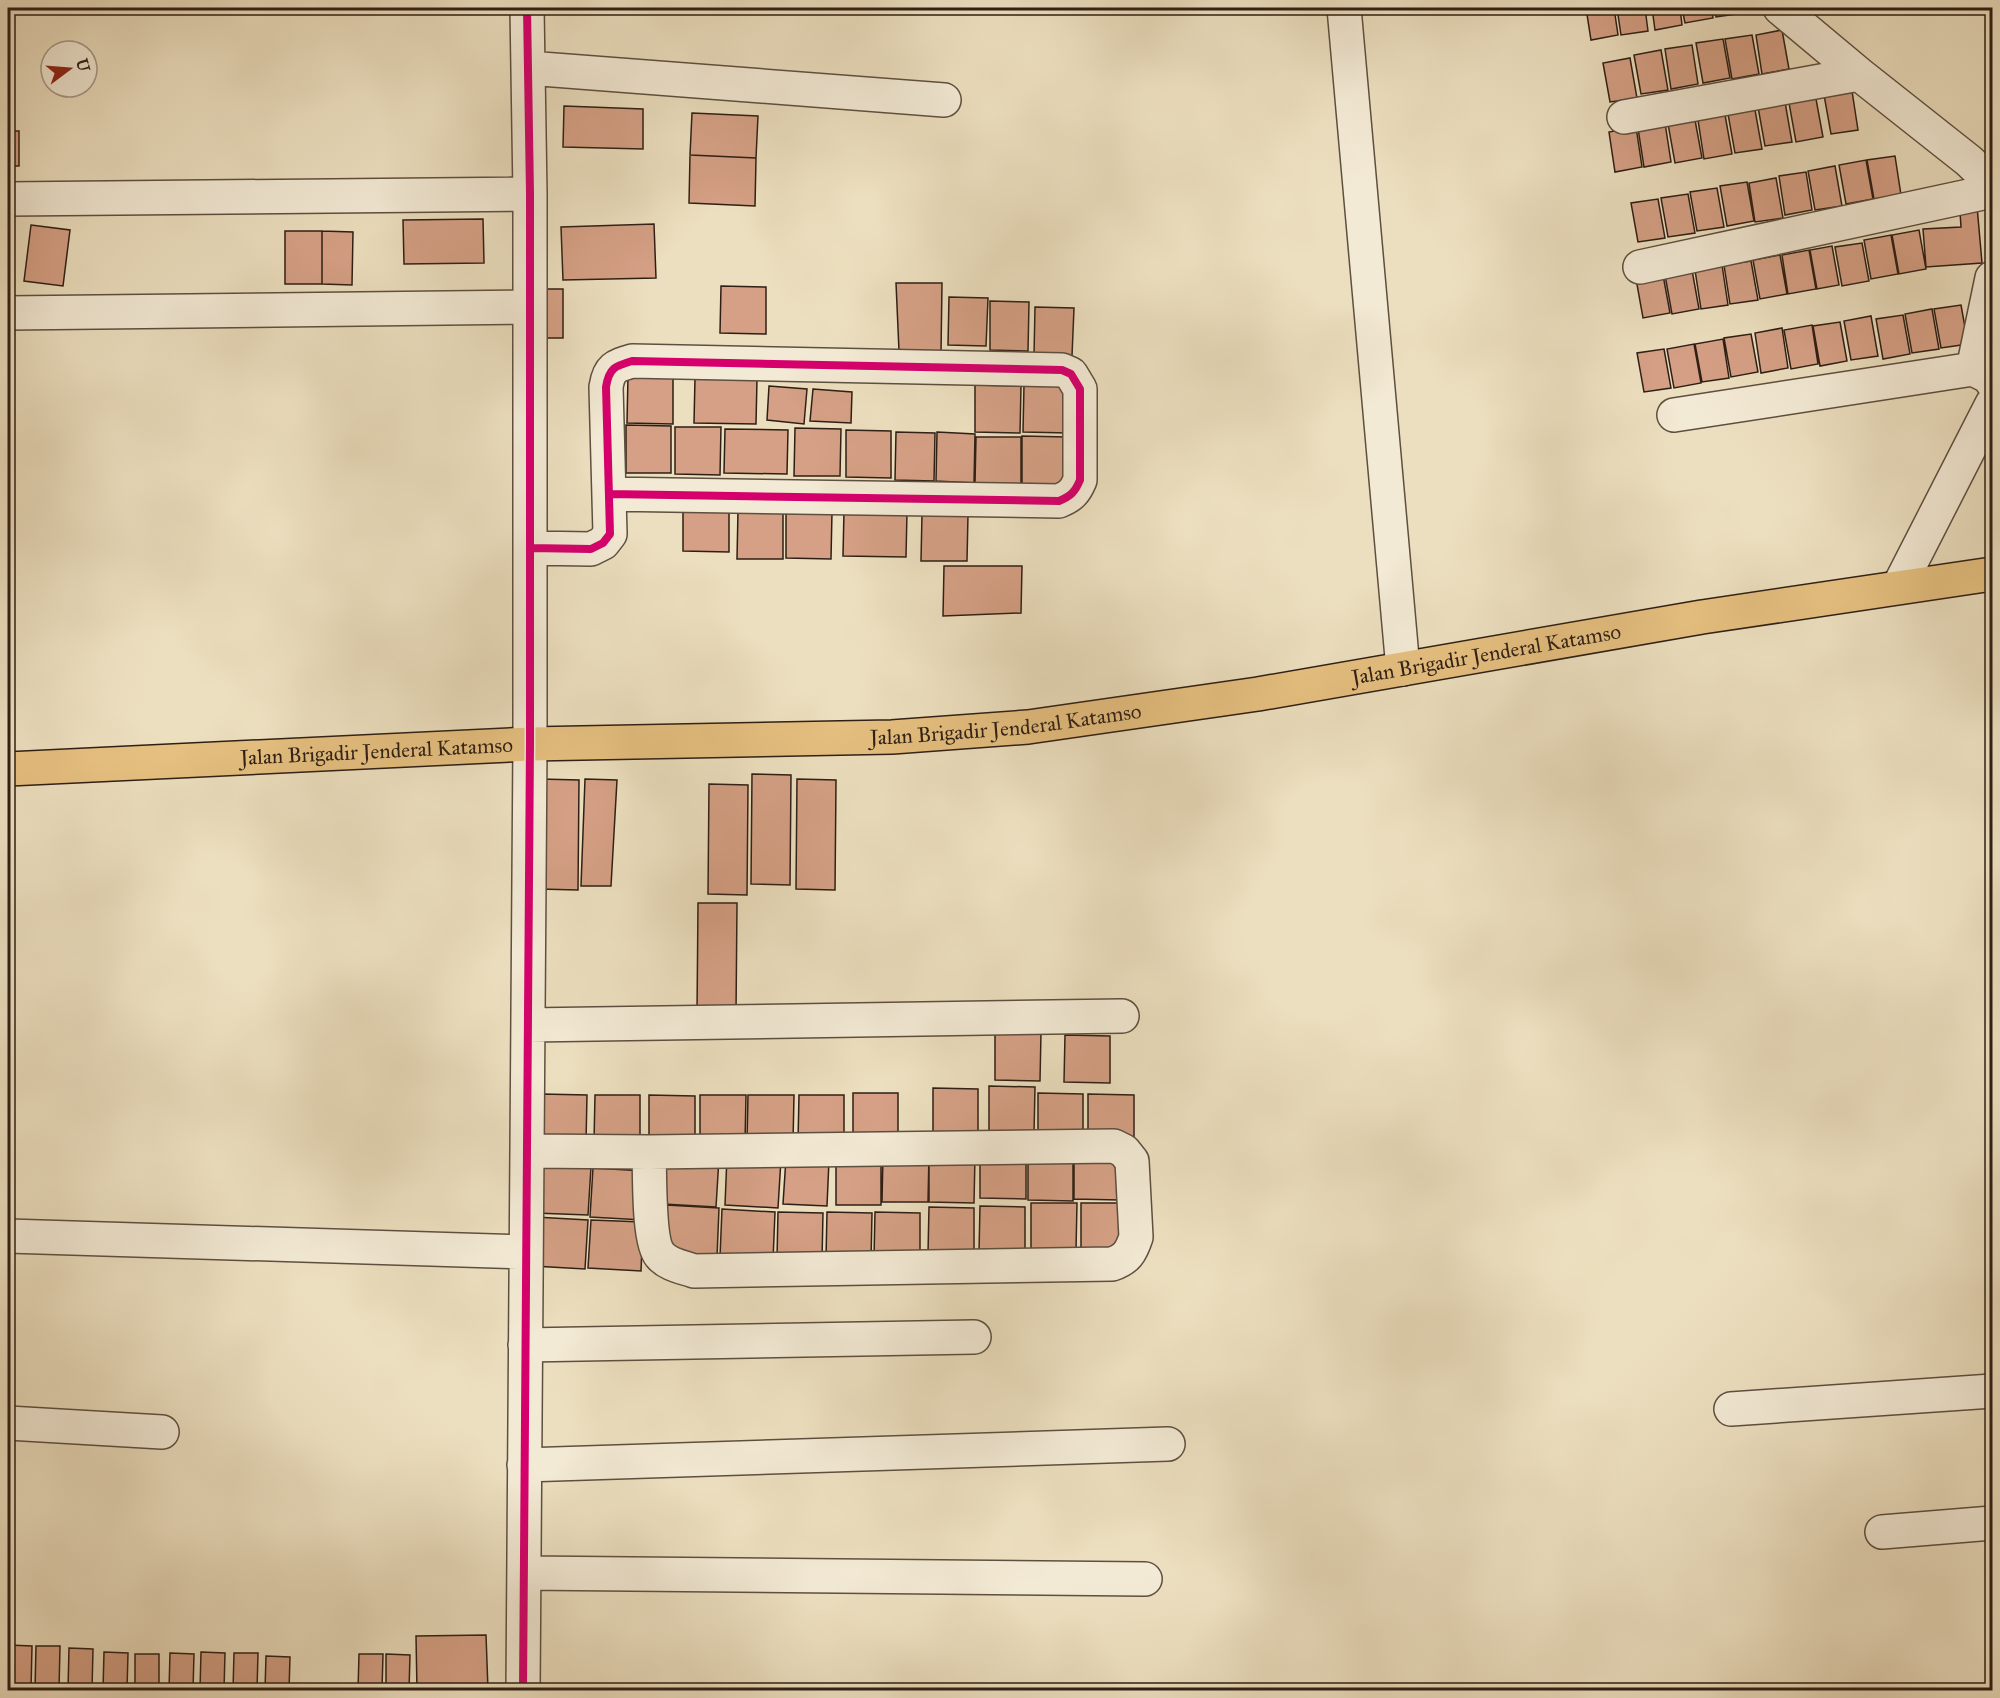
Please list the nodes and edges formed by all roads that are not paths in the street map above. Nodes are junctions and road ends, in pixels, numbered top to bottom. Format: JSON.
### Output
{"nodes":[{"id":1,"x":527,"y":8,"type":"edge"},
{"id":2,"x":1344,"y":8,"type":"edge"},
{"id":3,"x":1780,"y":8,"type":"edge"},
{"id":4,"x":528,"y":68,"type":"junction"},
{"id":5,"x":1859,"y":74,"type":"junction"},
{"id":6,"x":944,"y":100,"type":"dead end"},
{"id":7,"x":1624,"y":117,"type":"dead end"},
{"id":8,"x":1992,"y":183,"type":"edge"},
{"id":9,"x":1992,"y":191,"type":"edge"},
{"id":10,"x":530,"y":194,"type":"junction"},
{"id":11,"x":8,"y":199,"type":"edge"},
{"id":12,"x":1640,"y":267,"type":"dead end"},
{"id":13,"x":1992,"y":278,"type":"edge"},
{"id":14,"x":529,"y":307,"type":"junction"},
{"id":15,"x":8,"y":313,"type":"edge"},
{"id":16,"x":1983,"y":376,"type":"edge"},
{"id":17,"x":1992,"y":404,"type":"edge"},
{"id":18,"x":1674,"y":415,"type":"dead end"},
{"id":19,"x":609,"y":495,"type":"junction"},
{"id":20,"x":530,"y":548,"type":"junction"},
{"id":21,"x":1992,"y":573,"type":"edge"},
{"id":22,"x":1899,"y":586,"type":"junction"},
{"id":23,"x":1403,"y":669,"type":"junction"},
{"id":24,"x":530,"y":744,"type":"junction"},
{"id":25,"x":8,"y":768,"type":"edge"},
{"id":26,"x":1122,"y":1016,"type":"dead end"},
{"id":27,"x":528,"y":1025,"type":"junction"},
{"id":28,"x":527,"y":1151,"type":"junction"},
{"id":29,"x":649,"y":1152,"type":"junction"},
{"id":30,"x":8,"y":1236,"type":"edge"},
{"id":31,"x":526,"y":1252,"type":"junction"},
{"id":32,"x":974,"y":1337,"type":"dead end"},
{"id":33,"x":525,"y":1345,"type":"junction"},
{"id":34,"x":1992,"y":1391,"type":"edge"},
{"id":35,"x":1731,"y":1409,"type":"dead end"},
{"id":36,"x":8,"y":1423,"type":"edge"},
{"id":37,"x":162,"y":1432,"type":"dead end"},
{"id":38,"x":1168,"y":1444,"type":"dead end"},
{"id":39,"x":524,"y":1465,"type":"junction"},
{"id":40,"x":1992,"y":1523,"type":"edge"},
{"id":41,"x":1882,"y":1532,"type":"dead end"},
{"id":42,"x":524,"y":1573,"type":"junction"},
{"id":43,"x":1145,"y":1579,"type":"dead end"},
{"id":44,"x":523,"y":1690,"type":"edge"}],
"edges":[{"from":1,"to":4,"type":"street"},
{"from":2,"to":23,"type":"street"},
{"from":3,"to":5,"type":"street"},
{"from":4,"to":6,"type":"street"},
{"from":4,"to":10,"type":"street"},
{"from":5,"to":7,"type":"street"},
{"from":5,"to":8,"type":"street"},
{"from":9,"to":12,"type":"street"},
{"from":10,"to":11,"type":"street"},
{"from":10,"to":14,"type":"street"},
{"from":13,"to":16,"type":"street"},
{"from":14,"to":15,"type":"street"},
{"from":14,"to":20,"type":"street"},
{"from":16,"to":18,"type":"street"},
{"from":17,"to":22,"type":"street"},
{"from":19,"to":19,"type":"street"},
{"from":19,"to":20,"type":"street"},
{"from":20,"to":24,"type":"street"},
{"from":21,"to":22,"type":"main road","name":"Jalan Brigadir Jenderal Katamso"},
{"from":22,"to":23,"type":"main road","name":"Jalan Brigadir Jenderal Katamso"},
{"from":23,"to":24,"type":"main road","name":"Jalan Brigadir Jenderal Katamso"},
{"from":24,"to":25,"type":"main road","name":"Jalan Brigadir Jenderal Katamso"},
{"from":24,"to":27,"type":"street"},
{"from":26,"to":27,"type":"street"},
{"from":27,"to":28,"type":"street"},
{"from":28,"to":29,"type":"street"},
{"from":28,"to":31,"type":"street"},
{"from":29,"to":29,"type":"street"},
{"from":30,"to":31,"type":"street"},
{"from":31,"to":33,"type":"street"},
{"from":32,"to":33,"type":"street"},
{"from":33,"to":39,"type":"street"},
{"from":34,"to":35,"type":"street"},
{"from":36,"to":37,"type":"street"},
{"from":38,"to":39,"type":"street"},
{"from":39,"to":42,"type":"street"},
{"from":40,"to":41,"type":"street"},
{"from":42,"to":43,"type":"street"},
{"from":42,"to":44,"type":"street"}]}
